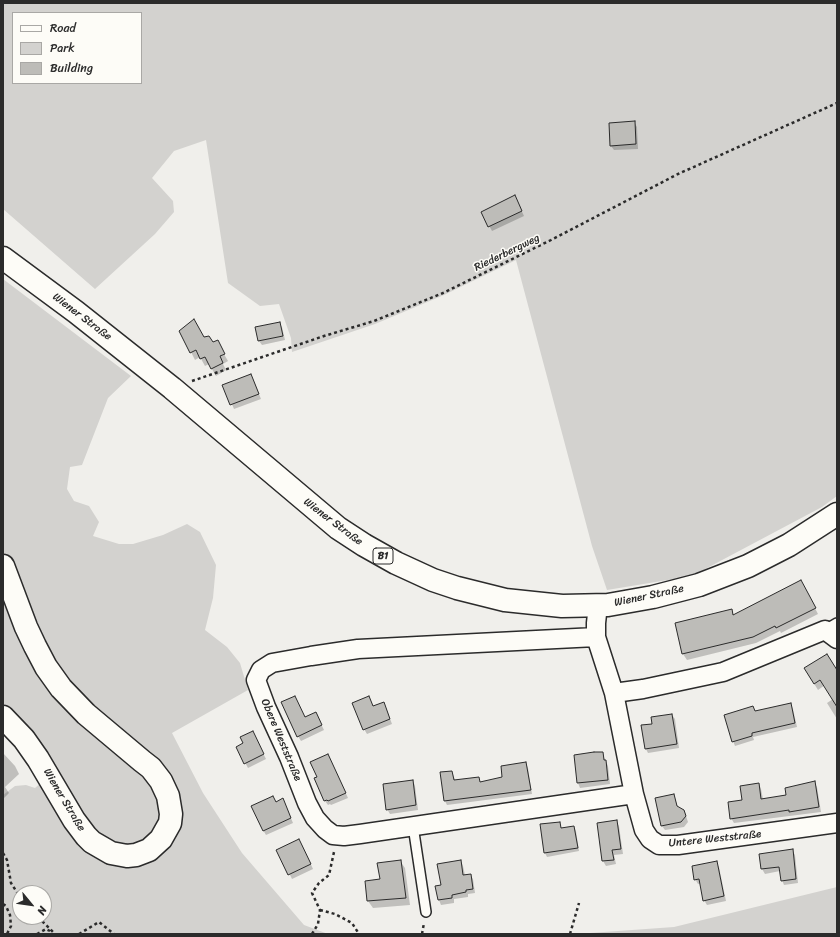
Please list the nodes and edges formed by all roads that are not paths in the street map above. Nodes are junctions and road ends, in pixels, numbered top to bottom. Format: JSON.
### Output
{"nodes":[{"id":1,"x":3,"y":258,"type":"edge"},
{"id":2,"x":837,"y":514,"type":"edge"},
{"id":3,"x":3,"y":566,"type":"edge"},
{"id":4,"x":598,"y":605,"type":"junction"},
{"id":5,"x":833,"y":630,"type":"edge"},
{"id":6,"x":596,"y":637,"type":"junction"},
{"id":7,"x":614,"y":693,"type":"junction"},
{"id":8,"x":3,"y":717,"type":"edge"},
{"id":9,"x":634,"y":794,"type":"junction"},
{"id":10,"x":837,"y":823,"type":"edge"},
{"id":11,"x":413,"y":826,"type":"junction"},
{"id":12,"x":426,"y":912,"type":"dead end"}],
"edges":[{"from":1,"to":4,"type":"main road","name":"Wiener Straße","number":"B1"},
{"from":2,"to":4,"type":"main road","name":"Wiener Straße","number":"B1"},
{"from":3,"to":8,"type":"main road","name":"Wiener Straße"},
{"from":4,"to":6,"type":"street","name":"Untere Weststraße"},
{"from":5,"to":7,"type":"street"},
{"from":6,"to":7,"type":"street","name":"Untere Weststraße"},
{"from":6,"to":11,"type":"street","name":"Obere Weststraße"},
{"from":7,"to":9,"type":"street","name":"Untere Weststraße"},
{"from":9,"to":10,"type":"street","name":"Untere Weststraße"},
{"from":9,"to":11,"type":"street"},
{"from":11,"to":12,"type":"lane"}]}
